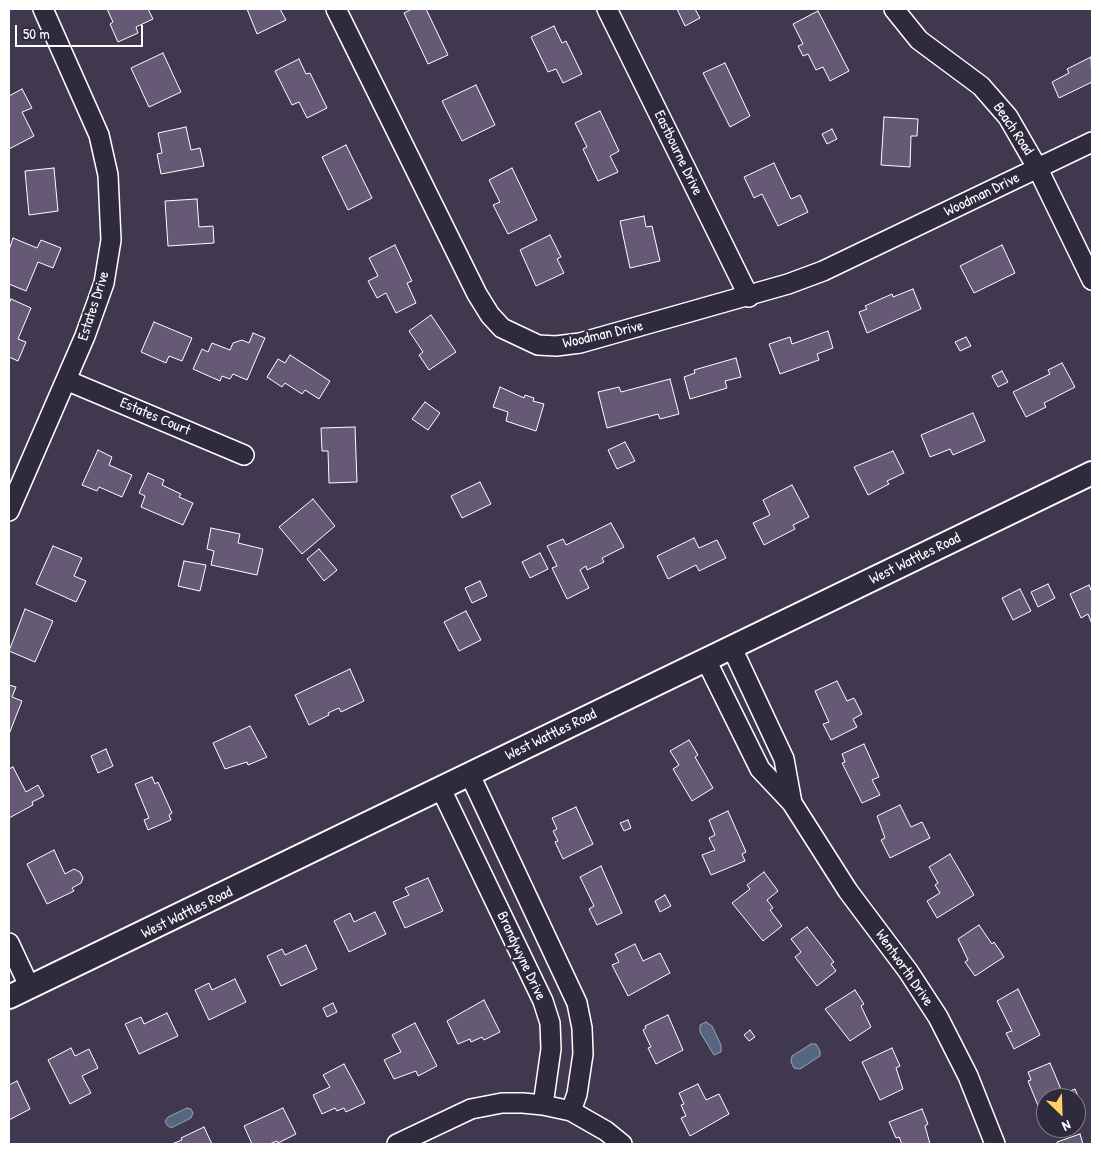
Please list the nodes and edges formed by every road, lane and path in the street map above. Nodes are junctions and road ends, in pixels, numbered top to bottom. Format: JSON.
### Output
{"nodes":[{"id":1,"x":43,"y":9,"type":"edge"},
{"id":2,"x":336,"y":9,"type":"edge"},
{"id":3,"x":607,"y":9,"type":"edge"},
{"id":4,"x":894,"y":9,"type":"edge"},
{"id":5,"x":1092,"y":142,"type":"edge"},
{"id":6,"x":1038,"y":169,"type":"junction"},
{"id":7,"x":1092,"y":280,"type":"edge"},
{"id":8,"x":749,"y":297,"type":"junction"},
{"id":9,"x":66,"y":380,"type":"junction"},
{"id":10,"x":244,"y":454,"type":"dead end"},
{"id":11,"x":1092,"y":473,"type":"edge"},
{"id":12,"x":9,"y":511,"type":"edge"},
{"id":13,"x":732,"y":648,"type":"junction"},
{"id":14,"x":706,"y":660,"type":"junction"},
{"id":15,"x":470,"y":775,"type":"junction"},
{"id":16,"x":441,"y":789,"type":"junction"},
{"id":17,"x":792,"y":803,"type":"junction"},
{"id":18,"x":9,"y":943,"type":"edge"},
{"id":19,"x":30,"y":988,"type":"junction"},
{"id":20,"x":9,"y":997,"type":"edge"},
{"id":21,"x":543,"y":1105,"type":"junction"},
{"id":22,"x":571,"y":1111,"type":"junction"},
{"id":23,"x":397,"y":1144,"type":"edge"},
{"id":24,"x":622,"y":1144,"type":"edge"},
{"id":25,"x":996,"y":1144,"type":"edge"}],
"edges":[{"from":1,"to":9,"type":"street","name":"Estates Drive"},
{"from":2,"to":8,"type":"street","name":"Woodman Drive"},
{"from":3,"to":8,"type":"street","name":"Eastbourne Drive"},
{"from":4,"to":6,"type":"street","name":"Beach Road"},
{"from":5,"to":6,"type":"street","name":"Woodman Drive"},
{"from":6,"to":7,"type":"street","name":"Beach Road"},
{"from":6,"to":8,"type":"street","name":"Woodman Drive"},
{"from":9,"to":10,"type":"street","name":"Estates Court"},
{"from":9,"to":12,"type":"street","name":"Estates Drive"},
{"from":11,"to":13,"type":"street","name":"West Wattles Road"},
{"from":13,"to":14,"type":"street","name":"West Wattles Road"},
{"from":13,"to":17,"type":"street","name":"Wentworth Drive"},
{"from":14,"to":15,"type":"street","name":"West Wattles Road"},
{"from":14,"to":17,"type":"street","name":"Wentworth Drive"},
{"from":15,"to":16,"type":"street","name":"West Wattles Road"},
{"from":15,"to":22,"type":"street","name":"Brandywyne Drive"},
{"from":16,"to":19,"type":"street","name":"West Wattles Road"},
{"from":16,"to":21,"type":"street","name":"Brandywyne Drive"},
{"from":17,"to":25,"type":"street","name":"Wentworth Drive"},
{"from":18,"to":19,"type":"street"},
{"from":19,"to":20,"type":"street","name":"West Wattles Road"},
{"from":21,"to":22,"type":"street"},
{"from":21,"to":23,"type":"street"},
{"from":22,"to":24,"type":"street"}]}
